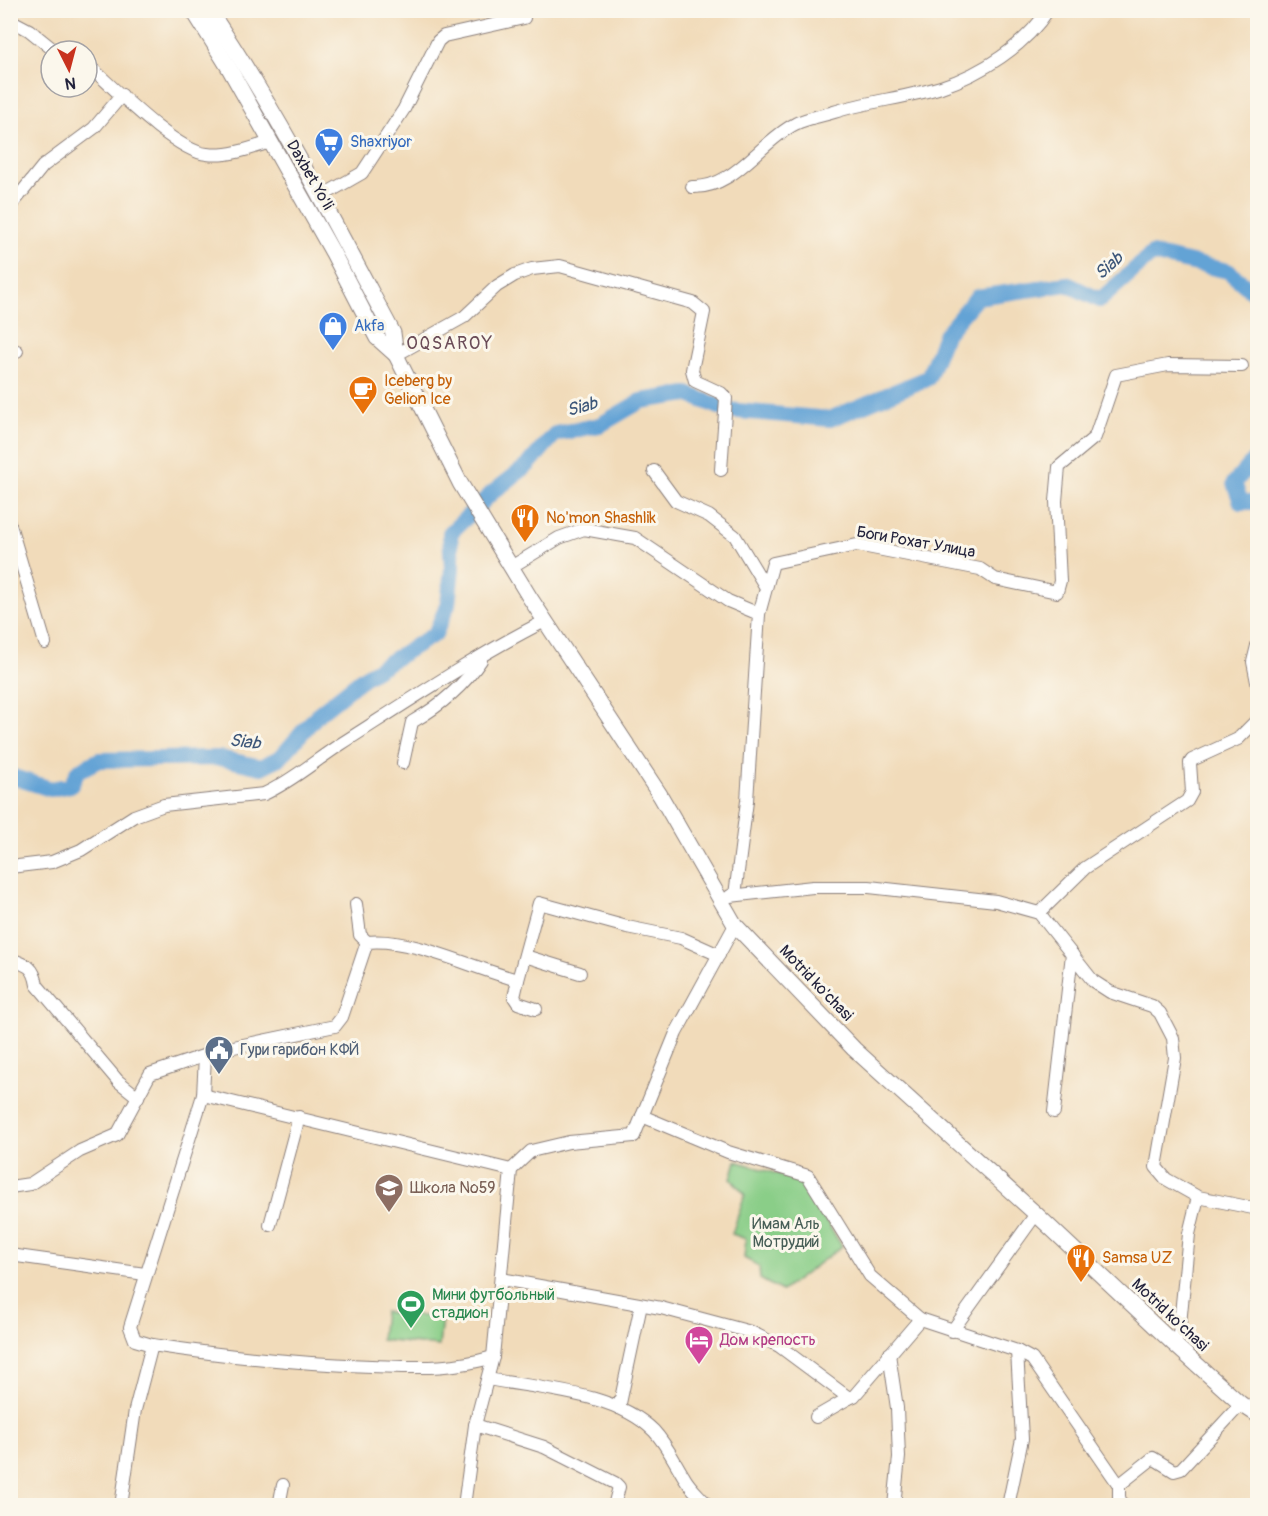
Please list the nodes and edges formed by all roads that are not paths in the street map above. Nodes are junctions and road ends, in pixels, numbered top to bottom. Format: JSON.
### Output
{"nodes":[{"id":1,"x":193,"y":10,"type":"edge"},
{"id":2,"x":209,"y":10,"type":"edge"},
{"id":3,"x":1048,"y":10,"type":"edge"},
{"id":4,"x":524,"y":18,"type":"dead end"},
{"id":5,"x":10,"y":20,"type":"edge"},
{"id":6,"x":40,"y":39,"type":"edge"},
{"id":7,"x":99,"y":75,"type":"edge"},
{"id":8,"x":122,"y":95,"type":"junction"},
{"id":9,"x":270,"y":142,"type":"junction"},
{"id":10,"x":692,"y":187,"type":"dead end"},
{"id":11,"x":320,"y":196,"type":"junction"},
{"id":12,"x":10,"y":207,"type":"edge"},
{"id":13,"x":396,"y":355,"type":"junction"},
{"id":14,"x":1242,"y":366,"type":"dead end"},
{"id":15,"x":721,"y":470,"type":"dead end"},
{"id":16,"x":654,"y":471,"type":"dead end"},
{"id":17,"x":460,"y":483,"type":"joint"},
{"id":18,"x":10,"y":525,"type":"edge"},
{"id":19,"x":510,"y":567,"type":"junction"},
{"id":20,"x":765,"y":586,"type":"junction"},
{"id":21,"x":759,"y":614,"type":"junction"},
{"id":22,"x":545,"y":621,"type":"junction"},
{"id":23,"x":1257,"y":642,"type":"edge"},
{"id":24,"x":45,"y":643,"type":"dead end"},
{"id":25,"x":483,"y":657,"type":"junction"},
{"id":26,"x":1257,"y":687,"type":"edge"},
{"id":27,"x":1257,"y":719,"type":"edge"},
{"id":28,"x":403,"y":763,"type":"dead end"},
{"id":29,"x":10,"y":867,"type":"edge"},
{"id":30,"x":735,"y":896,"type":"junction"},
{"id":31,"x":719,"y":897,"type":"junction"},
{"id":32,"x":356,"y":904,"type":"dead end"},
{"id":33,"x":1039,"y":913,"type":"junction"},
{"id":34,"x":735,"y":925,"type":"junction"},
{"id":35,"x":367,"y":942,"type":"junction"},
{"id":36,"x":1072,"y":954,"type":"junction"},
{"id":37,"x":719,"y":955,"type":"junction"},
{"id":38,"x":525,"y":956,"type":"junction"},
{"id":39,"x":10,"y":959,"type":"edge"},
{"id":40,"x":579,"y":973,"type":"dead end"},
{"id":41,"x":518,"y":980,"type":"junction"},
{"id":42,"x":537,"y":1009,"type":"dead end"},
{"id":43,"x":205,"y":1056,"type":"junction"},
{"id":44,"x":203,"y":1095,"type":"junction"},
{"id":45,"x":138,"y":1097,"type":"junction"},
{"id":46,"x":1054,"y":1112,"type":"dead end"},
{"id":47,"x":642,"y":1116,"type":"junction"},
{"id":48,"x":299,"y":1117,"type":"junction"},
{"id":49,"x":512,"y":1170,"type":"junction"},
{"id":50,"x":10,"y":1187,"type":"edge"},
{"id":51,"x":1198,"y":1197,"type":"junction"},
{"id":52,"x":1257,"y":1209,"type":"edge"},
{"id":53,"x":1036,"y":1214,"type":"junction"},
{"id":54,"x":270,"y":1225,"type":"dead end"},
{"id":55,"x":10,"y":1255,"type":"edge"},
{"id":56,"x":145,"y":1274,"type":"junction"},
{"id":57,"x":501,"y":1278,"type":"junction"},
{"id":58,"x":641,"y":1305,"type":"junction"},
{"id":59,"x":920,"y":1318,"type":"junction"},
{"id":60,"x":952,"y":1331,"type":"junction"},
{"id":61,"x":1174,"y":1344,"type":"junction"},
{"id":62,"x":152,"y":1345,"type":"junction"},
{"id":63,"x":1017,"y":1350,"type":"junction"},
{"id":64,"x":890,"y":1354,"type":"junction"},
{"id":65,"x":493,"y":1357,"type":"junction"},
{"id":66,"x":488,"y":1379,"type":"junction"},
{"id":67,"x":849,"y":1398,"type":"junction"},
{"id":68,"x":1241,"y":1404,"type":"junction"},
{"id":69,"x":620,"y":1408,"type":"junction"},
{"id":70,"x":1257,"y":1415,"type":"edge"},
{"id":71,"x":816,"y":1417,"type":"dead end"},
{"id":72,"x":475,"y":1425,"type":"junction"},
{"id":73,"x":283,"y":1485,"type":"dead end"},
{"id":74,"x":1119,"y":1485,"type":"junction"},
{"id":75,"x":121,"y":1506,"type":"edge"},
{"id":76,"x":279,"y":1506,"type":"edge"},
{"id":77,"x":464,"y":1506,"type":"edge"},
{"id":78,"x":614,"y":1506,"type":"edge"},
{"id":79,"x":708,"y":1506,"type":"edge"},
{"id":80,"x":894,"y":1506,"type":"edge"},
{"id":81,"x":1008,"y":1506,"type":"edge"},
{"id":82,"x":1122,"y":1506,"type":"edge"}],
"edges":[{"from":1,"to":9,"type":"main road","name":"Daxbet Yo'li"},
{"from":2,"to":11,"type":"main road","name":"Daxbet Yo'li"},
{"from":3,"to":10,"type":"street"},
{"from":4,"to":11,"type":"street"},
{"from":5,"to":6,"type":"street"},
{"from":7,"to":8,"type":"street"},
{"from":8,"to":9,"type":"street"},
{"from":8,"to":12,"type":"street"},
{"from":9,"to":13,"type":"main road","name":"Daxbet Yo'li"},
{"from":11,"to":13,"type":"main road","name":"Daxbet Yo'li"},
{"from":13,"to":15,"type":"street"},
{"from":13,"to":17,"type":"main road","name":"Daxbet Yo'li"},
{"from":14,"to":20,"type":"street","name":"Боги Рохат Улица"},
{"from":16,"to":20,"type":"street"},
{"from":17,"to":19,"type":"main road","name":"Motrid ko'chasi"},
{"from":18,"to":24,"type":"street"},
{"from":19,"to":21,"type":"street"},
{"from":19,"to":22,"type":"main road","name":"Motrid ko'chasi"},
{"from":20,"to":21,"type":"street","name":"Боги Рохат Улица"},
{"from":21,"to":30,"type":"street","name":"Боги Рохат Улица"},
{"from":22,"to":25,"type":"street"},
{"from":22,"to":31,"type":"main road","name":"Motrid ko'chasi"},
{"from":23,"to":26,"type":"street"},
{"from":25,"to":28,"type":"street"},
{"from":25,"to":29,"type":"street"},
{"from":27,"to":33,"type":"street"},
{"from":30,"to":31,"type":"street"},
{"from":30,"to":33,"type":"street"},
{"from":31,"to":34,"type":"main road","name":"Motrid ko'chasi"},
{"from":32,"to":35,"type":"street"},
{"from":33,"to":36,"type":"street"},
{"from":34,"to":37,"type":"street"},
{"from":34,"to":53,"type":"main road","name":"Motrid ko'chasi"},
{"from":35,"to":41,"type":"street"},
{"from":35,"to":43,"type":"street"},
{"from":36,"to":46,"type":"street"},
{"from":36,"to":51,"type":"street"},
{"from":37,"to":38,"type":"street"},
{"from":37,"to":47,"type":"street"},
{"from":38,"to":40,"type":"street"},
{"from":38,"to":41,"type":"street"},
{"from":39,"to":45,"type":"street"},
{"from":41,"to":42,"type":"street"},
{"from":43,"to":44,"type":"street"},
{"from":43,"to":45,"type":"street"},
{"from":44,"to":48,"type":"street"},
{"from":44,"to":56,"type":"street"},
{"from":45,"to":50,"type":"street"},
{"from":47,"to":49,"type":"street"},
{"from":47,"to":59,"type":"street"},
{"from":48,"to":49,"type":"street"},
{"from":48,"to":54,"type":"street"},
{"from":49,"to":57,"type":"street"},
{"from":51,"to":52,"type":"street"},
{"from":51,"to":61,"type":"street"},
{"from":53,"to":60,"type":"street"},
{"from":53,"to":61,"type":"main road","name":"Motrid ko'chasi"},
{"from":55,"to":56,"type":"street"},
{"from":56,"to":62,"type":"street"},
{"from":57,"to":58,"type":"street"},
{"from":57,"to":65,"type":"street"},
{"from":58,"to":67,"type":"street"},
{"from":58,"to":69,"type":"street"},
{"from":59,"to":60,"type":"street"},
{"from":59,"to":64,"type":"street"},
{"from":60,"to":63,"type":"street"},
{"from":61,"to":68,"type":"main road","name":"Motrid ko'chasi"},
{"from":62,"to":65,"type":"street"},
{"from":62,"to":75,"type":"street"},
{"from":63,"to":74,"type":"street"},
{"from":63,"to":81,"type":"street"},
{"from":64,"to":67,"type":"street"},
{"from":64,"to":80,"type":"street"},
{"from":65,"to":66,"type":"street"},
{"from":66,"to":69,"type":"street"},
{"from":66,"to":72,"type":"street"},
{"from":67,"to":71,"type":"street"},
{"from":68,"to":70,"type":"main road","name":"Motrid ko'chasi"},
{"from":68,"to":74,"type":"street"},
{"from":69,"to":79,"type":"street"},
{"from":72,"to":77,"type":"street"},
{"from":72,"to":78,"type":"street"},
{"from":73,"to":76,"type":"street"},
{"from":74,"to":82,"type":"street"}]}
